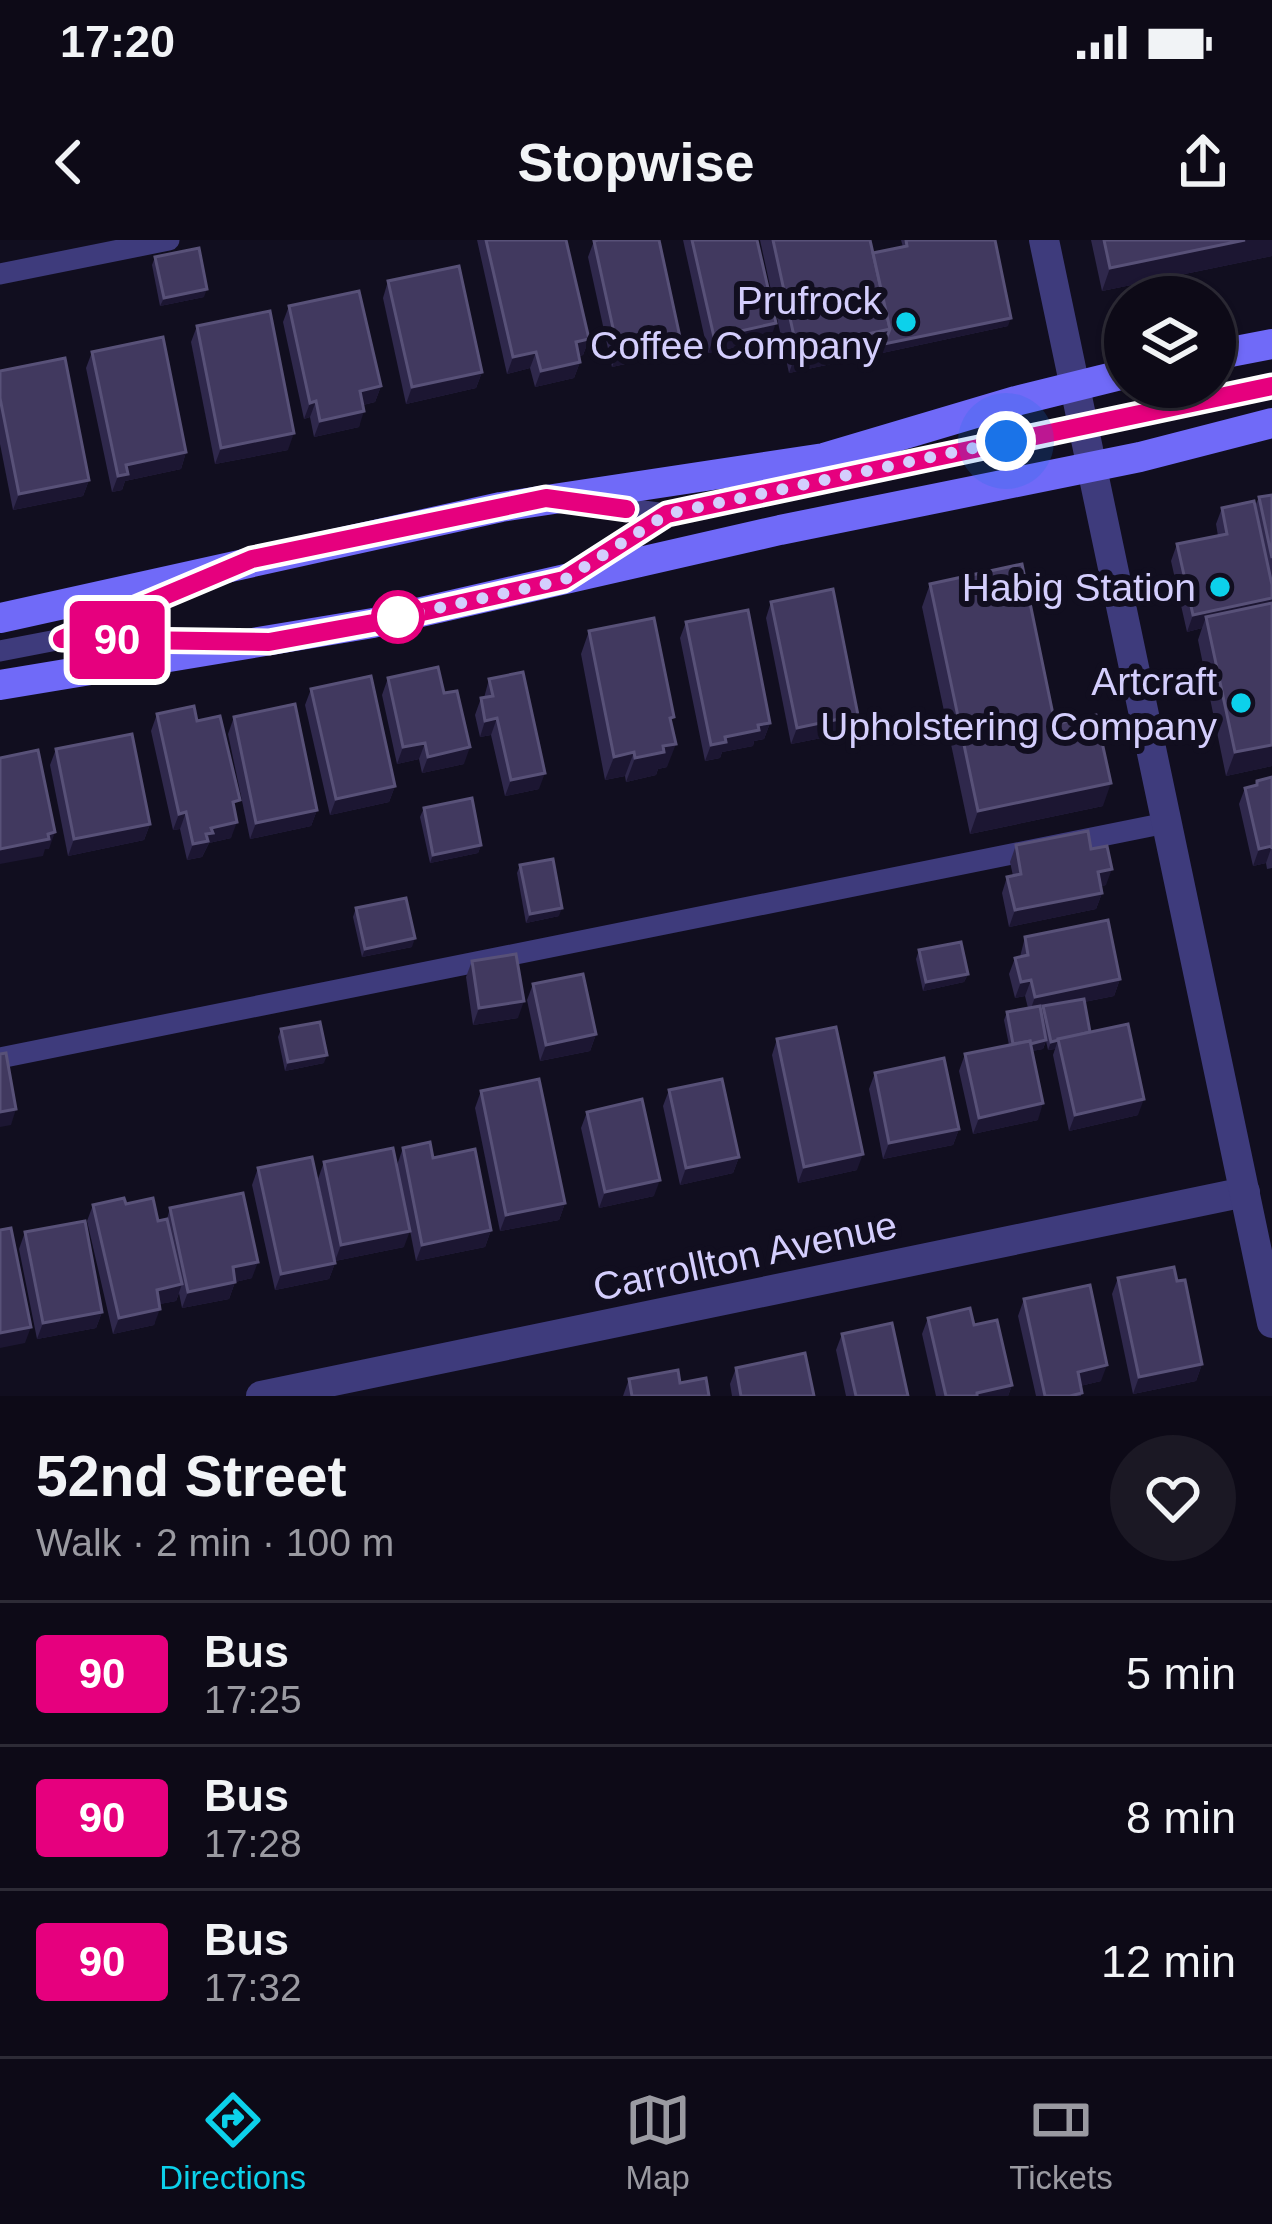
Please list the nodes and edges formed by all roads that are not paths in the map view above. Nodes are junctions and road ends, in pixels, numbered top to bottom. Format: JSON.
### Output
{"nodes":[{"id":1,"x":169,"y":240,"type":"edge"},
{"id":2,"x":1043,"y":240,"type":"edge"},
{"id":3,"x":0,"y":274,"type":"edge"},
{"id":4,"x":1272,"y":344,"type":"edge"},
{"id":5,"x":1236,"y":351,"type":"edge"},
{"id":6,"x":1104,"y":379,"type":"edge"},
{"id":7,"x":1075,"y":386,"type":"junction"},
{"id":8,"x":1272,"y":386,"type":"edge"},
{"id":9,"x":1272,"y":423,"type":"edge"},
{"id":10,"x":1082,"y":425,"type":"junction"},
{"id":11,"x":1091,"y":466,"type":"junction"},
{"id":12,"x":546,"y":498,"type":"junction"},
{"id":13,"x":667,"y":514,"type":"junction"},
{"id":14,"x":252,"y":559,"type":"junction"},
{"id":15,"x":564,"y":580,"type":"junction"},
{"id":16,"x":0,"y":618,"type":"edge"},
{"id":17,"x":62,"y":639,"type":"junction"},
{"id":18,"x":269,"y":642,"type":"junction"},
{"id":19,"x":0,"y":651,"type":"edge"},
{"id":20,"x":0,"y":685,"type":"edge"},
{"id":21,"x":1166,"y":823,"type":"junction"},
{"id":22,"x":0,"y":1058,"type":"edge"},
{"id":23,"x":1245,"y":1192,"type":"junction"},
{"id":24,"x":1272,"y":1323,"type":"edge"},
{"id":25,"x":261,"y":1396,"type":"edge"}],
"edges":[{"from":1,"to":3,"type":"lane"},
{"from":2,"to":7,"type":"street"},
{"from":4,"to":5,"type":"main road"},
{"from":6,"to":7,"type":"main road"},
{"from":7,"to":10,"type":"street"},
{"from":7,"to":12,"type":"main road"},
{"from":8,"to":10,"type":"lane"},
{"from":9,"to":11,"type":"main road"},
{"from":10,"to":11,"type":"street"},
{"from":10,"to":13,"type":"lane"},
{"from":11,"to":15,"type":"main road"},
{"from":11,"to":21,"type":"street"},
{"from":12,"to":13,"type":"lane"},
{"from":12,"to":14,"type":"main road"},
{"from":13,"to":15,"type":"lane"},
{"from":14,"to":16,"type":"main road"},
{"from":14,"to":17,"type":"lane"},
{"from":15,"to":18,"type":"main road"},
{"from":17,"to":18,"type":"lane"},
{"from":17,"to":19,"type":"lane"},
{"from":18,"to":20,"type":"main road"},
{"from":21,"to":22,"type":"lane"},
{"from":21,"to":23,"type":"street"},
{"from":23,"to":24,"type":"street"},
{"from":23,"to":25,"type":"street","name":"Carrollton Avenue"}]}
